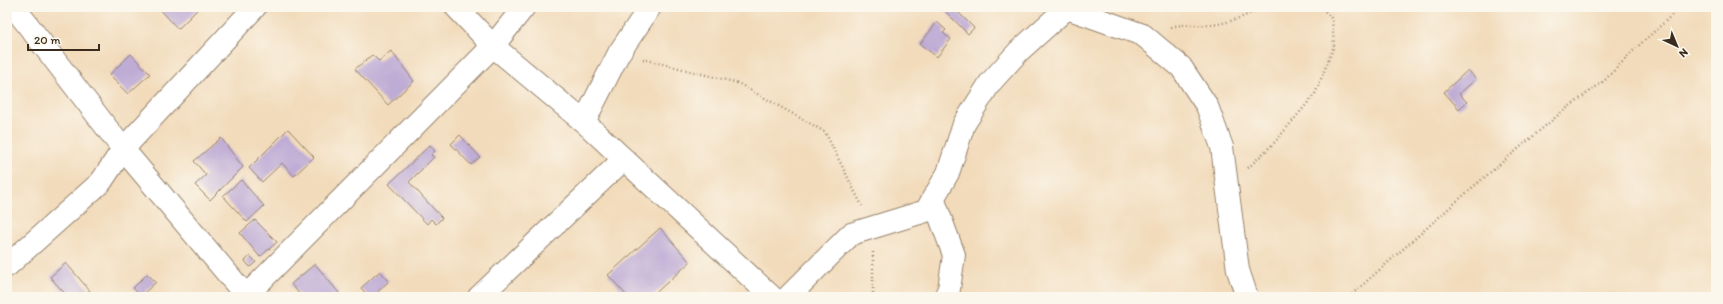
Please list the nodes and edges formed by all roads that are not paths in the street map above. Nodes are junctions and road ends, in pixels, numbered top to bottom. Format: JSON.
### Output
{"nodes":[{"id":1,"x":14,"y":7,"type":"edge"},
{"id":2,"x":255,"y":7,"type":"edge"},
{"id":3,"x":456,"y":7,"type":"edge"},
{"id":4,"x":524,"y":7,"type":"edge"},
{"id":5,"x":650,"y":7,"type":"edge"},
{"id":6,"x":1066,"y":7,"type":"edge"},
{"id":7,"x":493,"y":46,"type":"junction"},
{"id":8,"x":584,"y":122,"type":"junction"},
{"id":9,"x":123,"y":149,"type":"junction"},
{"id":10,"x":624,"y":159,"type":"junction"},
{"id":11,"x":933,"y":198,"type":"junction"},
{"id":12,"x":7,"y":266,"type":"edge"},
{"id":13,"x":246,"y":297,"type":"edge"},
{"id":14,"x":479,"y":297,"type":"edge"},
{"id":15,"x":772,"y":297,"type":"edge"},
{"id":16,"x":788,"y":297,"type":"edge"},
{"id":17,"x":945,"y":297,"type":"edge"},
{"id":18,"x":1247,"y":297,"type":"edge"}],
"edges":[{"from":1,"to":9,"type":"street"},
{"from":2,"to":9,"type":"street"},
{"from":3,"to":7,"type":"street"},
{"from":4,"to":7,"type":"street"},
{"from":5,"to":8,"type":"street"},
{"from":6,"to":11,"type":"street"},
{"from":6,"to":18,"type":"street"},
{"from":7,"to":8,"type":"street"},
{"from":7,"to":13,"type":"street"},
{"from":8,"to":10,"type":"street"},
{"from":9,"to":12,"type":"street"},
{"from":9,"to":13,"type":"street"},
{"from":10,"to":14,"type":"street"},
{"from":10,"to":15,"type":"street"},
{"from":11,"to":16,"type":"street"},
{"from":11,"to":17,"type":"street"}]}
